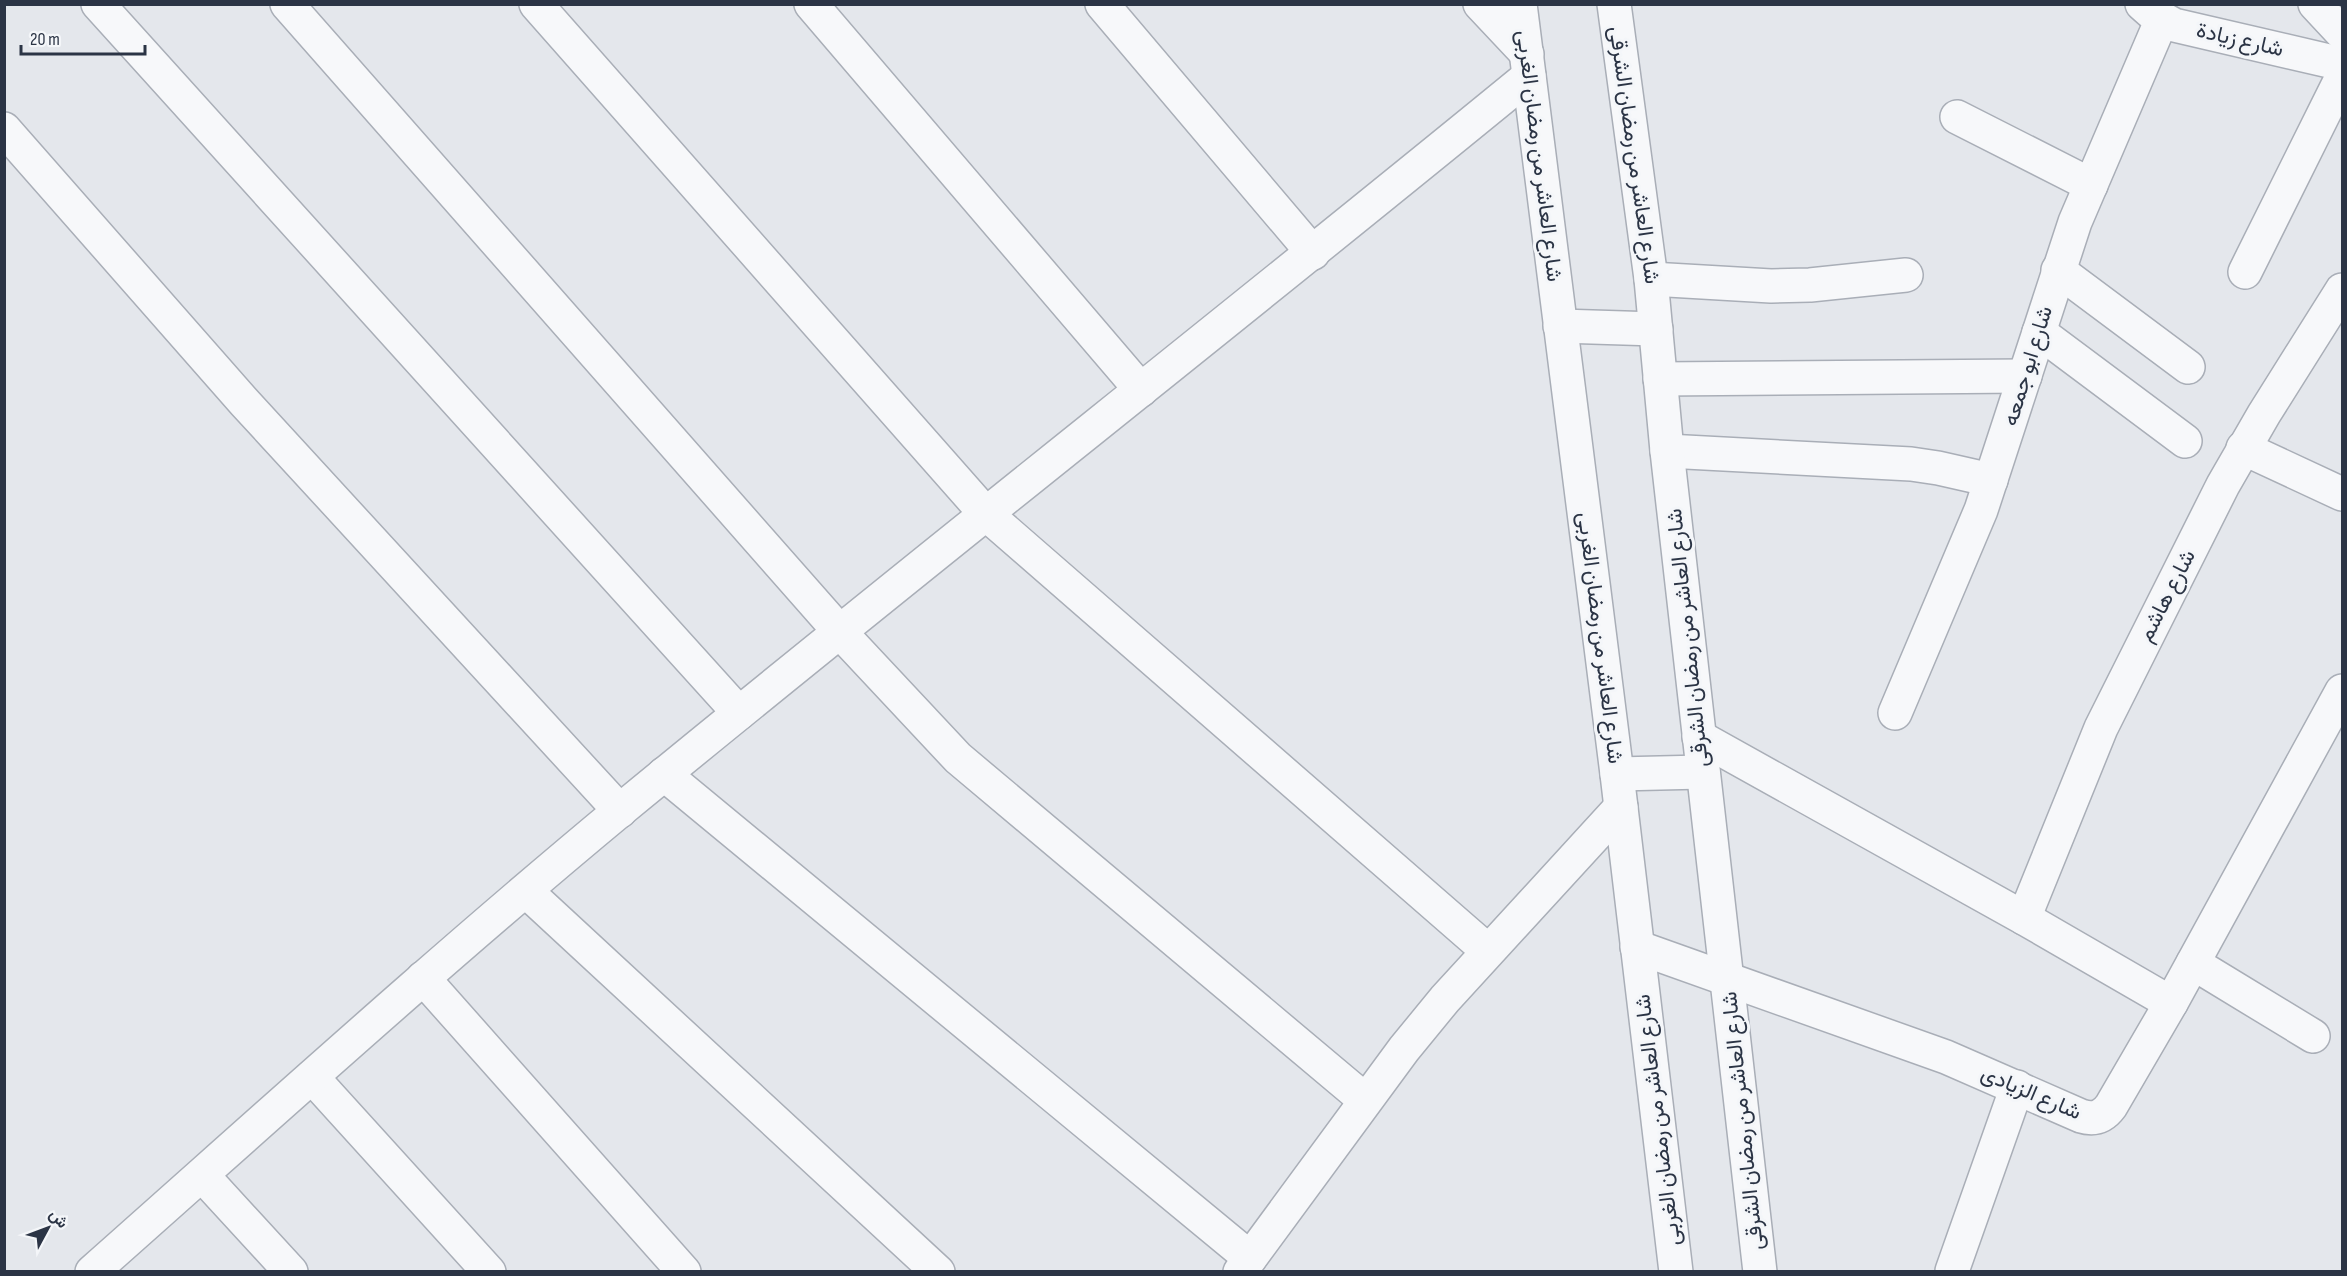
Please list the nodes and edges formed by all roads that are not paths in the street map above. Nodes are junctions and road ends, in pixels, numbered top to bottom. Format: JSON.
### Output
{"nodes":[{"id":1,"x":98,"y":4,"type":"edge"},
{"id":2,"x":287,"y":4,"type":"edge"},
{"id":3,"x":536,"y":4,"type":"edge"},
{"id":4,"x":811,"y":4,"type":"edge"},
{"id":5,"x":1102,"y":4,"type":"edge"},
{"id":6,"x":1480,"y":4,"type":"edge"},
{"id":7,"x":1520,"y":4,"type":"edge"},
{"id":8,"x":1614,"y":4,"type":"edge"},
{"id":9,"x":2315,"y":4,"type":"edge"},
{"id":10,"x":2152,"y":12,"type":"edge"},
{"id":11,"x":2343,"y":33,"type":"edge"},
{"id":12,"x":2343,"y":64,"type":"edge"},
{"id":13,"x":1528,"y":65,"type":"junction"},
{"id":14,"x":2343,"y":76,"type":"edge"},
{"id":15,"x":1957,"y":117,"type":"dead end"},
{"id":16,"x":4,"y":129,"type":"edge"},
{"id":17,"x":2091,"y":184,"type":"junction"},
{"id":18,"x":1313,"y":253,"type":"junction"},
{"id":19,"x":2058,"y":270,"type":"junction"},
{"id":20,"x":2245,"y":272,"type":"dead end"},
{"id":21,"x":1906,"y":275,"type":"dead end"},
{"id":22,"x":1651,"y":279,"type":"junction"},
{"id":23,"x":2343,"y":290,"type":"edge"},
{"id":24,"x":1560,"y":326,"type":"junction"},
{"id":25,"x":1656,"y":328,"type":"junction"},
{"id":26,"x":2039,"y":332,"type":"junction"},
{"id":27,"x":2188,"y":367,"type":"dead end"},
{"id":28,"x":2025,"y":376,"type":"junction"},
{"id":29,"x":1660,"y":379,"type":"junction"},
{"id":30,"x":1141,"y":390,"type":"junction"},
{"id":31,"x":2185,"y":441,"type":"dead end"},
{"id":32,"x":2243,"y":448,"type":"junction"},
{"id":33,"x":1667,"y":450,"type":"junction"},
{"id":34,"x":1992,"y":480,"type":"junction"},
{"id":35,"x":2343,"y":494,"type":"edge"},
{"id":36,"x":986,"y":513,"type":"junction"},
{"id":37,"x":840,"y":632,"type":"junction"},
{"id":38,"x":2343,"y":691,"type":"edge"},
{"id":39,"x":739,"y":713,"type":"junction"},
{"id":40,"x":1895,"y":713,"type":"dead end"},
{"id":41,"x":1700,"y":738,"type":"junction"},
{"id":42,"x":1703,"y":772,"type":"junction"},
{"id":43,"x":664,"y":774,"type":"junction"},
{"id":44,"x":1617,"y":774,"type":"junction"},
{"id":45,"x":1621,"y":807,"type":"junction"},
{"id":46,"x":620,"y":811,"type":"junction"},
{"id":47,"x":526,"y":891,"type":"junction"},
{"id":48,"x":2024,"y":918,"type":"junction"},
{"id":49,"x":1637,"y":947,"type":"junction"},
{"id":50,"x":1488,"y":951,"type":"junction"},
{"id":51,"x":2193,"y":963,"type":"junction"},
{"id":52,"x":423,"y":978,"type":"junction"},
{"id":53,"x":1727,"y":979,"type":"junction"},
{"id":54,"x":2171,"y":1003,"type":"junction"},
{"id":55,"x":2313,"y":1036,"type":"dead end"},
{"id":56,"x":312,"y":1077,"type":"junction"},
{"id":57,"x":2017,"y":1088,"type":"junction"},
{"id":58,"x":1365,"y":1101,"type":"junction"},
{"id":59,"x":202,"y":1175,"type":"junction"},
{"id":60,"x":1245,"y":1265,"type":"edge"},
{"id":61,"x":930,"y":1269,"type":"edge"},
{"id":62,"x":1952,"y":1271,"type":"edge"},
{"id":63,"x":92,"y":1272,"type":"edge"},
{"id":64,"x":291,"y":1272,"type":"edge"},
{"id":65,"x":489,"y":1272,"type":"edge"},
{"id":66,"x":684,"y":1272,"type":"edge"},
{"id":67,"x":1676,"y":1272,"type":"edge"},
{"id":68,"x":1760,"y":1272,"type":"edge"}],
"edges":[{"from":1,"to":39,"type":"street"},
{"from":2,"to":37,"type":"street"},
{"from":3,"to":36,"type":"street"},
{"from":4,"to":30,"type":"street"},
{"from":5,"to":18,"type":"street"},
{"from":6,"to":13,"type":"street"},
{"from":7,"to":13,"type":"street","name":"شارع العاشر من رمضان الغربى"},
{"from":8,"to":22,"type":"street","name":"شارع العاشر من رمضان الشرقى"},
{"from":9,"to":11,"type":"street"},
{"from":10,"to":12,"type":"street","name":"شارع زيادة"},
{"from":10,"to":17,"type":"street","name":"شارع ابو جمعه"},
{"from":13,"to":18,"type":"street"},
{"from":13,"to":24,"type":"street","name":"شارع العاشر من رمضان الغربى"},
{"from":14,"to":20,"type":"street"},
{"from":15,"to":17,"type":"street"},
{"from":16,"to":46,"type":"street"},
{"from":17,"to":19,"type":"street","name":"شارع ابو جمعه"},
{"from":18,"to":30,"type":"street"},
{"from":19,"to":26,"type":"street","name":"شارع ابو جمعه"},
{"from":19,"to":27,"type":"street"},
{"from":21,"to":22,"type":"street"},
{"from":22,"to":25,"type":"street","name":"شارع العاشر من رمضان الشرقى"},
{"from":23,"to":32,"type":"street","name":"شارع هاشم"},
{"from":24,"to":25,"type":"street"},
{"from":24,"to":44,"type":"street","name":"شارع العاشر من رمضان الغربى"},
{"from":25,"to":29,"type":"street","name":"شارع العاشر من رمضان الشرقى"},
{"from":26,"to":28,"type":"street","name":"شارع ابو جمعه"},
{"from":26,"to":31,"type":"street"},
{"from":28,"to":29,"type":"street"},
{"from":28,"to":34,"type":"street","name":"شارع ابو جمعه"},
{"from":29,"to":33,"type":"street","name":"شارع العاشر من رمضان الشرقى"},
{"from":30,"to":36,"type":"street"},
{"from":32,"to":35,"type":"street"},
{"from":32,"to":48,"type":"street","name":"شارع هاشم"},
{"from":33,"to":34,"type":"street"},
{"from":33,"to":41,"type":"street","name":"شارع العاشر من رمضان الشرقى"},
{"from":34,"to":40,"type":"street","name":"شارع ابو جمعه"},
{"from":36,"to":37,"type":"street"},
{"from":36,"to":50,"type":"street"},
{"from":37,"to":39,"type":"street"},
{"from":37,"to":58,"type":"street"},
{"from":38,"to":51,"type":"street","name":"شارع الزيادى"},
{"from":39,"to":43,"type":"street"},
{"from":41,"to":42,"type":"street","name":"شارع العاشر من رمضان الشرقى"},
{"from":41,"to":48,"type":"street"},
{"from":42,"to":44,"type":"street"},
{"from":42,"to":53,"type":"street","name":"شارع العاشر من رمضان الشرقى"},
{"from":43,"to":46,"type":"street"},
{"from":43,"to":60,"type":"street"},
{"from":44,"to":45,"type":"street","name":"شارع العاشر من رمضان الغربى"},
{"from":45,"to":49,"type":"street","name":"شارع العاشر من رمضان الغربى"},
{"from":45,"to":50,"type":"street"},
{"from":46,"to":47,"type":"street"},
{"from":47,"to":52,"type":"street"},
{"from":47,"to":61,"type":"street"},
{"from":48,"to":54,"type":"street"},
{"from":49,"to":53,"type":"street","name":"شارع الزيادى"},
{"from":49,"to":67,"type":"street","name":"شارع العاشر من رمضان الغربى"},
{"from":50,"to":58,"type":"street"},
{"from":51,"to":54,"type":"street","name":"شارع الزيادى"},
{"from":51,"to":55,"type":"street"},
{"from":52,"to":56,"type":"street"},
{"from":52,"to":66,"type":"street"},
{"from":53,"to":57,"type":"street","name":"شارع الزيادى"},
{"from":53,"to":68,"type":"street","name":"شارع العاشر من رمضان الشرقى"},
{"from":54,"to":57,"type":"street","name":"شارع الزيادى"},
{"from":56,"to":59,"type":"street"},
{"from":56,"to":65,"type":"street"},
{"from":57,"to":62,"type":"street"},
{"from":58,"to":60,"type":"street"},
{"from":59,"to":63,"type":"street"},
{"from":59,"to":64,"type":"street"}]}
